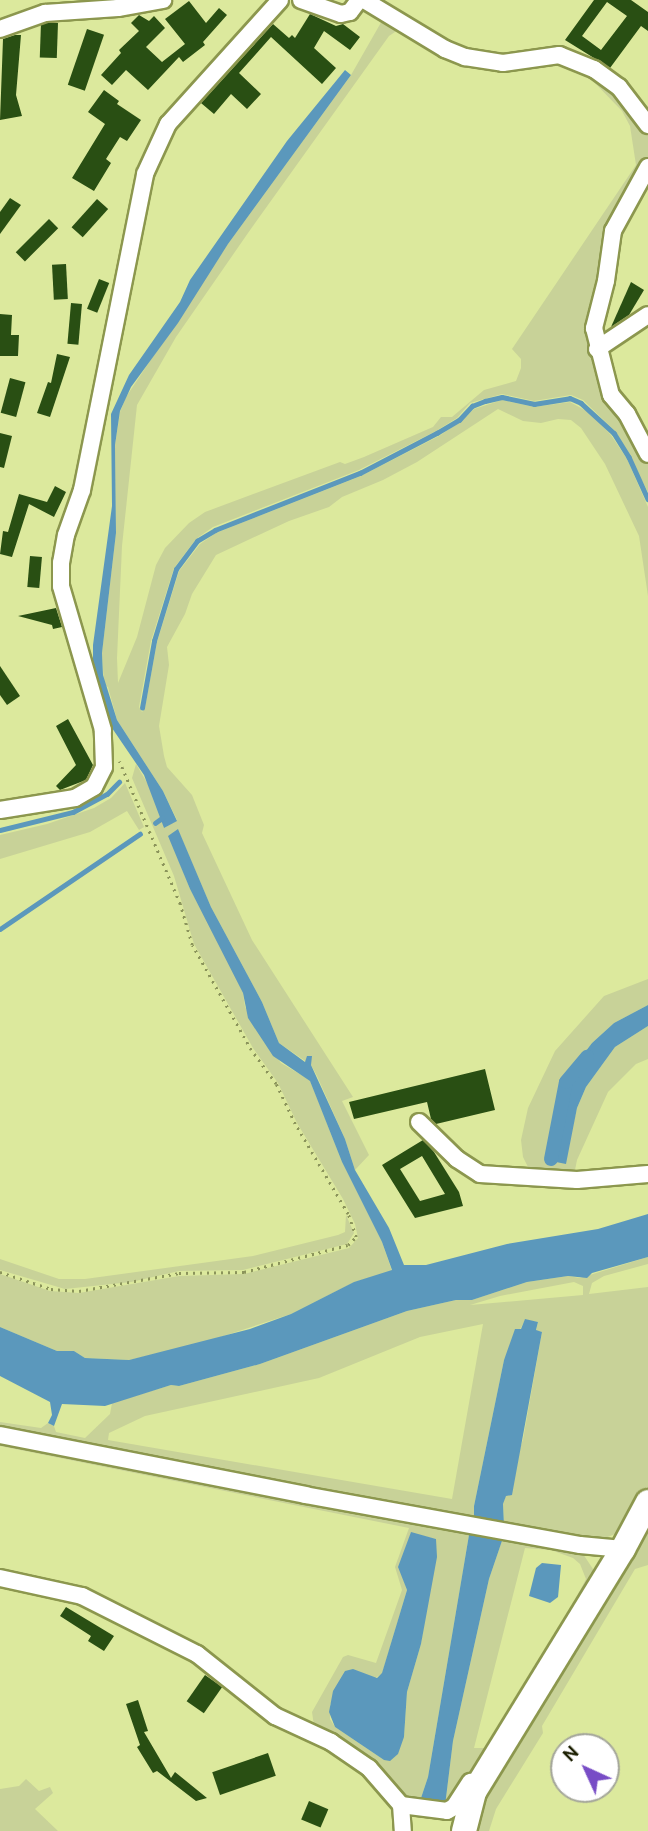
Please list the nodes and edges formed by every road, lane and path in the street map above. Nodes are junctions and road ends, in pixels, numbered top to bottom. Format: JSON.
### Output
{"nodes":[{"id":1,"x":163,"y":0,"type":"edge"},
{"id":2,"x":279,"y":0,"type":"edge"},
{"id":3,"x":301,"y":0,"type":"edge"},
{"id":4,"x":361,"y":0,"type":"edge"},
{"id":5,"x":115,"y":4,"type":"edge"},
{"id":6,"x":0,"y":29,"type":"edge"},
{"id":7,"x":648,"y":125,"type":"edge"},
{"id":8,"x":648,"y":167,"type":"edge"},
{"id":9,"x":648,"y":315,"type":"edge"},
{"id":10,"x":597,"y":349,"type":"junction"},
{"id":11,"x":648,"y":454,"type":"edge"},
{"id":12,"x":116,"y":756,"type":"dead end"},
{"id":13,"x":0,"y":810,"type":"edge"},
{"id":14,"x":419,"y":1122,"type":"dead end"},
{"id":15,"x":648,"y":1174,"type":"edge"},
{"id":16,"x":0,"y":1272,"type":"edge"},
{"id":17,"x":0,"y":1435,"type":"edge"},
{"id":18,"x":648,"y":1502,"type":"edge"},
{"id":19,"x":622,"y":1549,"type":"junction"},
{"id":20,"x":0,"y":1578,"type":"edge"},
{"id":21,"x":498,"y":1751,"type":"junction"},
{"id":22,"x":401,"y":1805,"type":"junction"},
{"id":23,"x":403,"y":1831,"type":"edge"},
{"id":24,"x":464,"y":1831,"type":"edge"}],
"edges":[{"from":1,"to":5,"type":"street"},
{"from":2,"to":13,"type":"street"},
{"from":3,"to":4,"type":"street"},
{"from":4,"to":7,"type":"street"},
{"from":5,"to":6,"type":"street"},
{"from":8,"to":10,"type":"street"},
{"from":9,"to":10,"type":"street"},
{"from":10,"to":11,"type":"street"},
{"from":12,"to":16,"type":"path"},
{"from":14,"to":15,"type":"street"},
{"from":17,"to":19,"type":"street"},
{"from":18,"to":19,"type":"main road"},
{"from":19,"to":21,"type":"main road"},
{"from":20,"to":22,"type":"street"},
{"from":21,"to":22,"type":"street"},
{"from":21,"to":24,"type":"main road"},
{"from":22,"to":23,"type":"street"}]}
